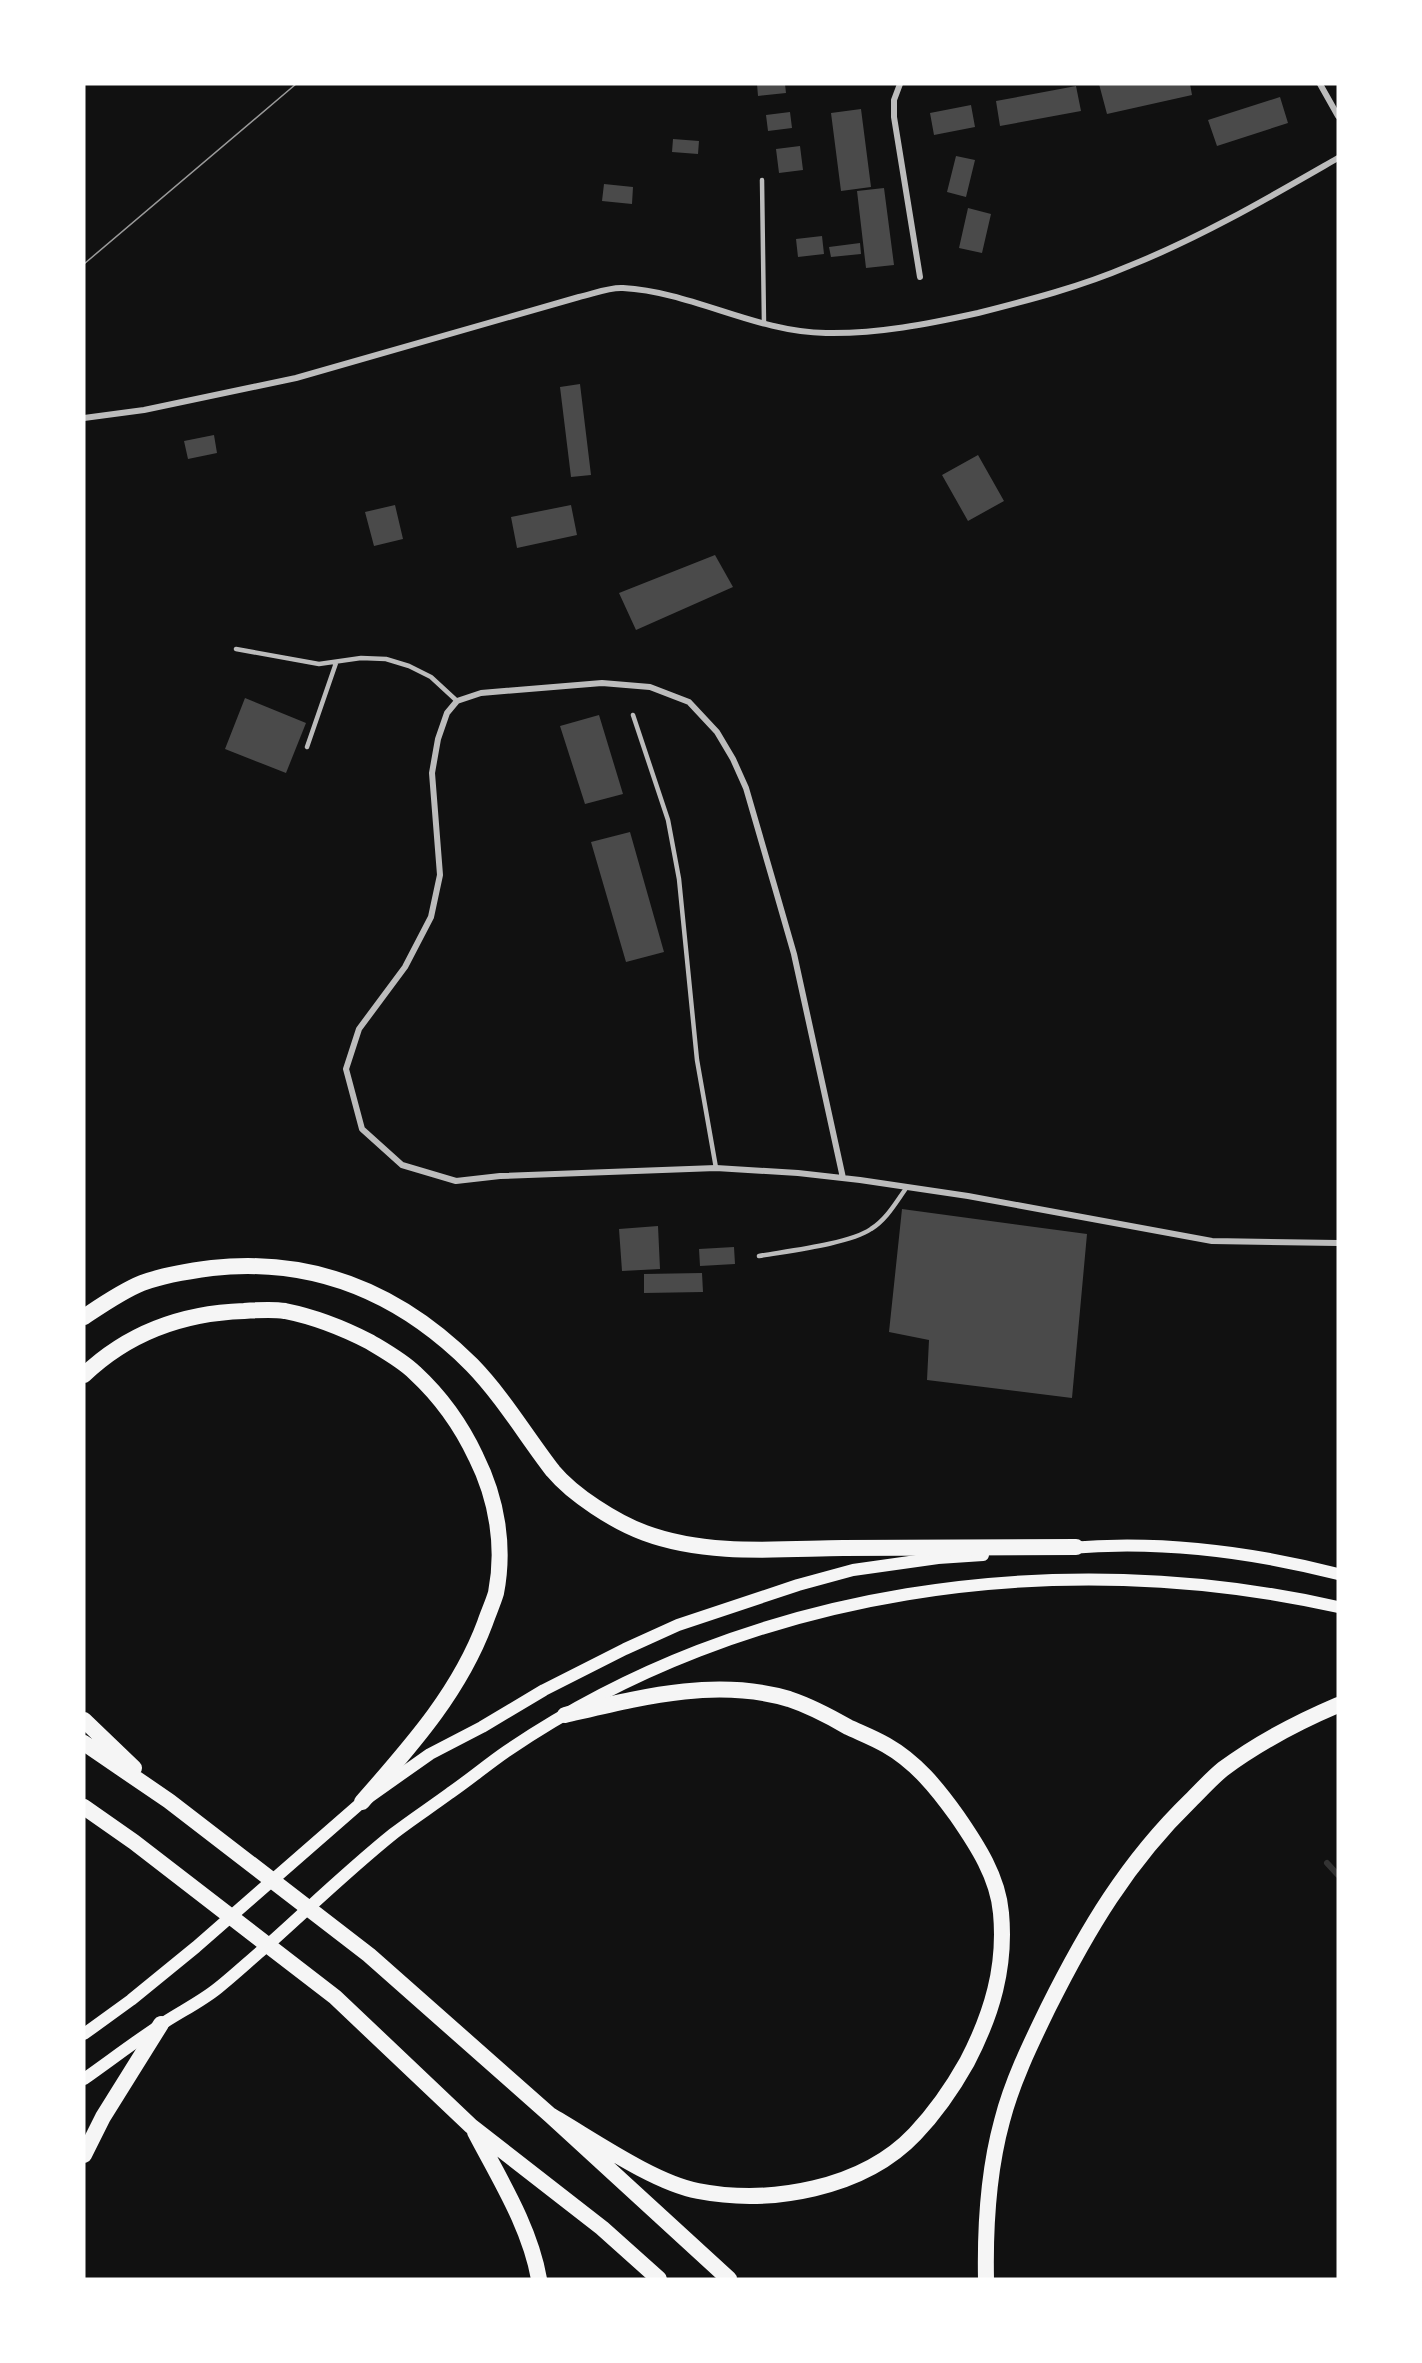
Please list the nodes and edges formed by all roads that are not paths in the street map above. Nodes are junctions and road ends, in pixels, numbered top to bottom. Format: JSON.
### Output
{"nodes":[{"id":1,"x":900,"y":84,"type":"edge"},
{"id":2,"x":1320,"y":84,"type":"edge"},
{"id":3,"x":1338,"y":116,"type":"edge"},
{"id":4,"x":1338,"y":158,"type":"edge"},
{"id":5,"x":762,"y":180,"type":"dead end"},
{"id":6,"x":920,"y":277,"type":"dead end"},
{"id":7,"x":764,"y":324,"type":"junction"},
{"id":8,"x":84,"y":418,"type":"edge"},
{"id":9,"x":236,"y":649,"type":"dead end"},
{"id":10,"x":336,"y":663,"type":"junction"},
{"id":11,"x":457,"y":701,"type":"junction"},
{"id":12,"x":633,"y":715,"type":"dead end"},
{"id":13,"x":307,"y":747,"type":"dead end"},
{"id":14,"x":716,"y":1168,"type":"junction"},
{"id":15,"x":843,"y":1178,"type":"junction"},
{"id":16,"x":907,"y":1187,"type":"junction"},
{"id":17,"x":1338,"y":1243,"type":"edge"},
{"id":18,"x":759,"y":1256,"type":"dead end"},
{"id":19,"x":84,"y":1317,"type":"edge"},
{"id":20,"x":84,"y":1375,"type":"edge"},
{"id":21,"x":1076,"y":1547,"type":"junction"},
{"id":22,"x":1338,"y":1574,"type":"edge"},
{"id":23,"x":1338,"y":1607,"type":"edge"},
{"id":24,"x":1338,"y":1705,"type":"edge"},
{"id":25,"x":566,"y":1715,"type":"junction"},
{"id":26,"x":84,"y":1720,"type":"edge"},
{"id":27,"x":84,"y":1743,"type":"edge"},
{"id":28,"x":169,"y":1801,"type":"junction"},
{"id":29,"x":362,"y":1802,"type":"junction"},
{"id":30,"x":84,"y":1807,"type":"edge"},
{"id":31,"x":161,"y":2025,"type":"junction"},
{"id":32,"x":84,"y":2034,"type":"edge"},
{"id":33,"x":84,"y":2079,"type":"edge"},
{"id":34,"x":550,"y":2115,"type":"junction"},
{"id":35,"x":471,"y":2126,"type":"junction"},
{"id":36,"x":84,"y":2155,"type":"edge"},
{"id":37,"x":539,"y":2279,"type":"edge"},
{"id":38,"x":659,"y":2279,"type":"edge"},
{"id":39,"x":729,"y":2279,"type":"edge"},
{"id":40,"x":986,"y":2279,"type":"edge"}],
"edges":[{"from":1,"to":6,"type":"street"},
{"from":2,"to":3,"type":"street"},
{"from":4,"to":7,"type":"street"},
{"from":5,"to":7,"type":"lane"},
{"from":7,"to":8,"type":"street"},
{"from":9,"to":10,"type":"lane"},
{"from":10,"to":11,"type":"lane"},
{"from":10,"to":13,"type":"lane"},
{"from":11,"to":14,"type":"street"},
{"from":11,"to":15,"type":"street"},
{"from":12,"to":14,"type":"lane"},
{"from":14,"to":15,"type":"street"},
{"from":15,"to":16,"type":"street"},
{"from":16,"to":17,"type":"street"},
{"from":16,"to":18,"type":"lane"},
{"from":19,"to":21,"type":"highway"},
{"from":20,"to":29,"type":"highway"},
{"from":21,"to":22,"type":"main road"},
{"from":21,"to":29,"type":"main road"},
{"from":23,"to":25,"type":"main road"},
{"from":24,"to":40,"type":"highway"},
{"from":25,"to":31,"type":"main road"},
{"from":25,"to":34,"type":"highway"},
{"from":26,"to":28,"type":"highway"},
{"from":27,"to":28,"type":"highway"},
{"from":28,"to":34,"type":"highway"},
{"from":29,"to":32,"type":"main road"},
{"from":30,"to":35,"type":"highway"},
{"from":31,"to":33,"type":"main road"},
{"from":31,"to":36,"type":"highway"},
{"from":34,"to":39,"type":"highway"},
{"from":35,"to":37,"type":"highway"},
{"from":35,"to":38,"type":"highway"}]}
